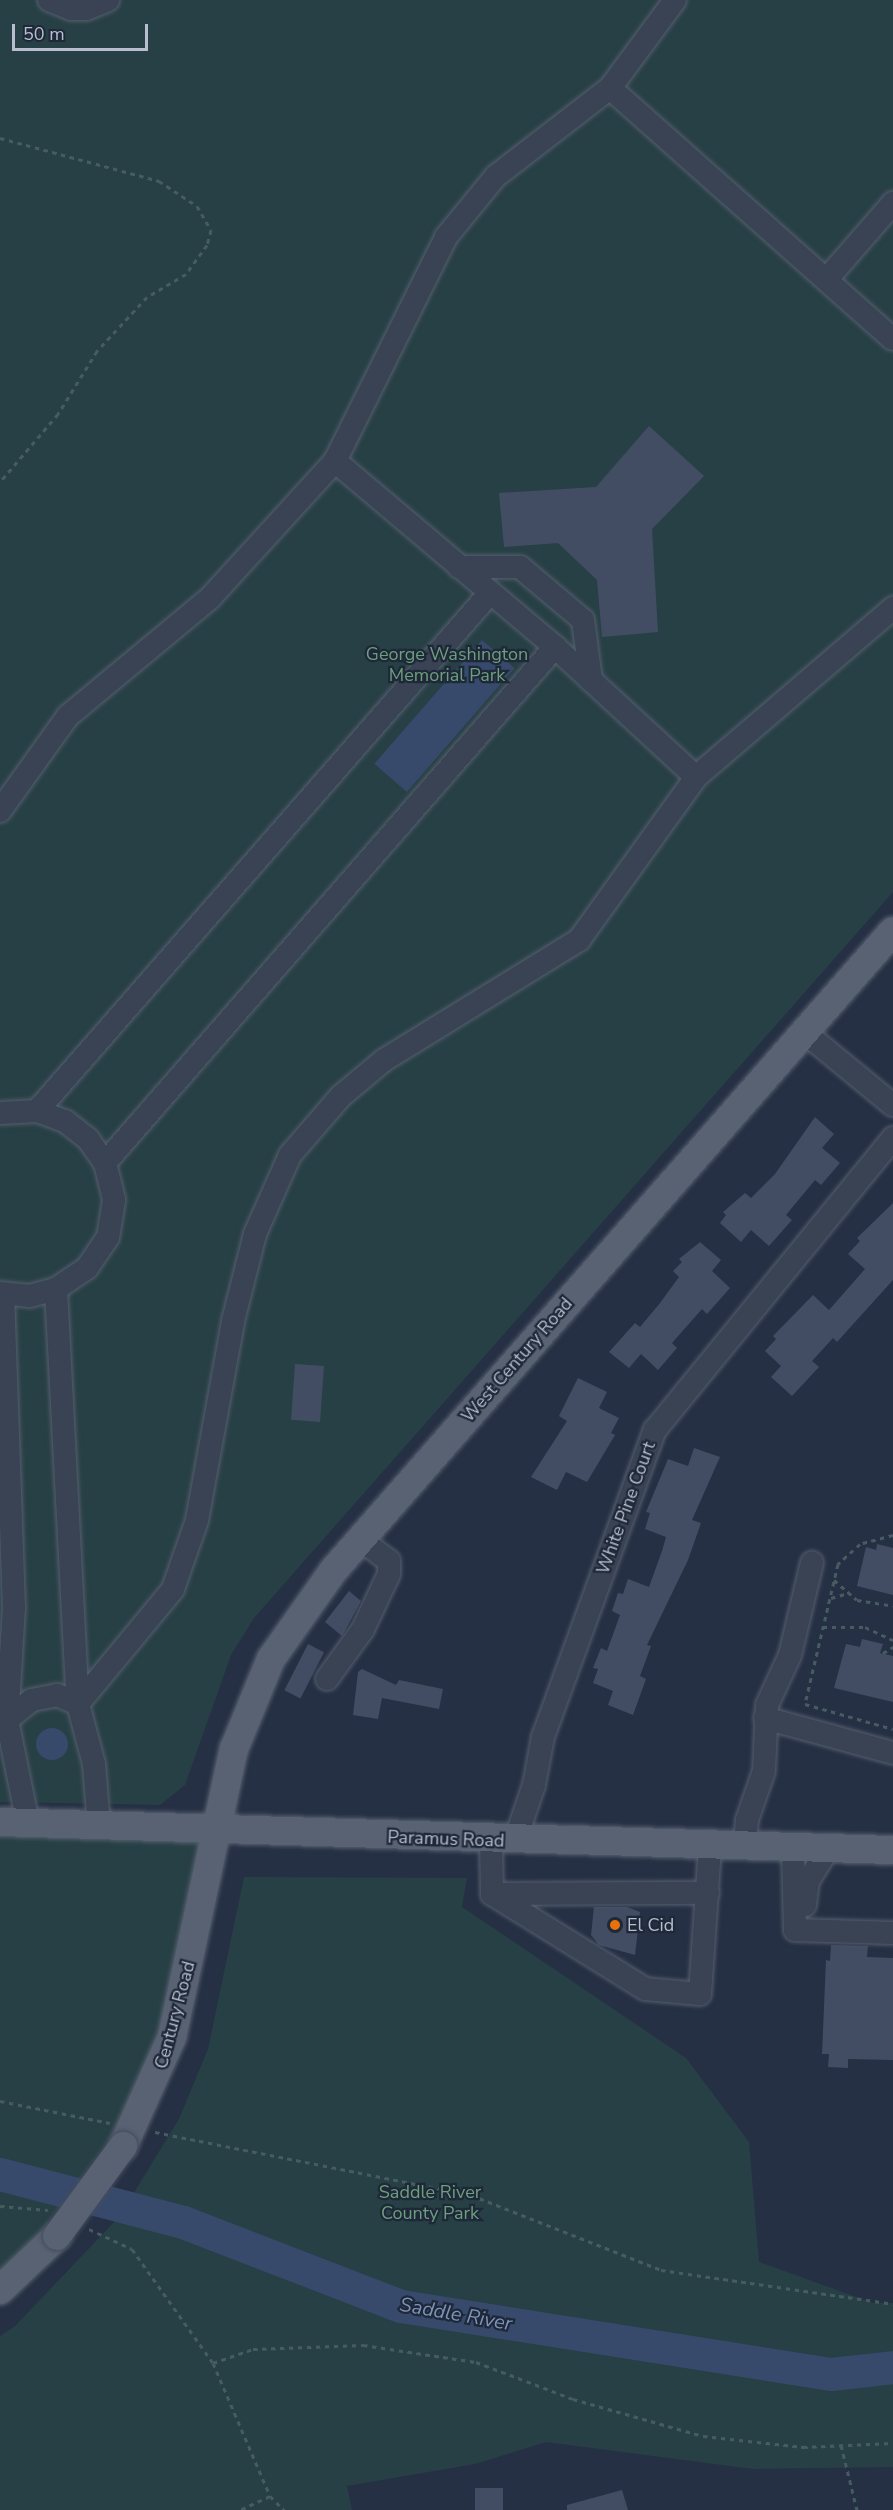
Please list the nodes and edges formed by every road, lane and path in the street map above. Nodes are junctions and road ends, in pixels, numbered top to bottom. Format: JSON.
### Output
{"nodes":[{"id":1,"x":49,"y":0,"type":"edge"},
{"id":2,"x":108,"y":0,"type":"edge"},
{"id":3,"x":675,"y":0,"type":"edge"},
{"id":4,"x":610,"y":88,"type":"junction"},
{"id":5,"x":0,"y":138,"type":"edge"},
{"id":6,"x":893,"y":202,"type":"edge"},
{"id":7,"x":827,"y":279,"type":"junction"},
{"id":8,"x":893,"y":339,"type":"edge"},
{"id":9,"x":336,"y":462,"type":"junction"},
{"id":10,"x":0,"y":482,"type":"edge"},
{"id":11,"x":459,"y":567,"type":"junction"},
{"id":12,"x":490,"y":592,"type":"junction"},
{"id":13,"x":893,"y":608,"type":"edge"},
{"id":14,"x":555,"y":647,"type":"junction"},
{"id":15,"x":591,"y":680,"type":"junction"},
{"id":16,"x":696,"y":777,"type":"junction"},
{"id":17,"x":0,"y":811,"type":"edge"},
{"id":18,"x":893,"y":931,"type":"edge"},
{"id":19,"x":804,"y":1032,"type":"junction"},
{"id":20,"x":893,"y":1105,"type":"edge"},
{"id":21,"x":37,"y":1111,"type":"junction"},
{"id":22,"x":0,"y":1113,"type":"edge"},
{"id":23,"x":893,"y":1138,"type":"edge"},
{"id":24,"x":105,"y":1163,"type":"junction"},
{"id":25,"x":56,"y":1289,"type":"junction"},
{"id":26,"x":2,"y":1294,"type":"edge"},
{"id":27,"x":893,"y":1530,"type":"edge"},
{"id":28,"x":887,"y":1535,"type":"junction"},
{"id":29,"x":893,"y":1535,"type":"edge"},
{"id":30,"x":360,"y":1539,"type":"junction"},
{"id":31,"x":812,"y":1563,"type":"dead end"},
{"id":32,"x":834,"y":1580,"type":"junction"},
{"id":33,"x":849,"y":1593,"type":"junction"},
{"id":34,"x":830,"y":1598,"type":"junction"},
{"id":35,"x":893,"y":1606,"type":"edge"},
{"id":36,"x":823,"y":1627,"type":"junction"},
{"id":37,"x":893,"y":1640,"type":"edge"},
{"id":38,"x":893,"y":1647,"type":"edge"},
{"id":39,"x":883,"y":1653,"type":"dead end"},
{"id":40,"x":327,"y":1679,"type":"dead end"},
{"id":41,"x":78,"y":1704,"type":"junction"},
{"id":42,"x":765,"y":1718,"type":"junction"},
{"id":43,"x":4,"y":1719,"type":"edge"},
{"id":44,"x":893,"y":1729,"type":"edge"},
{"id":45,"x":893,"y":1753,"type":"edge"},
{"id":46,"x":14,"y":1822,"type":"edge"},
{"id":47,"x":99,"y":1826,"type":"junction"},
{"id":48,"x":218,"y":1832,"type":"junction"},
{"id":49,"x":503,"y":1841,"type":"junction"},
{"id":50,"x":710,"y":1846,"type":"junction"},
{"id":51,"x":745,"y":1847,"type":"junction"},
{"id":52,"x":793,"y":1848,"type":"junction"},
{"id":53,"x":828,"y":1849,"type":"junction"},
{"id":54,"x":893,"y":1850,"type":"edge"},
{"id":55,"x":708,"y":1893,"type":"junction"},
{"id":56,"x":492,"y":1894,"type":"junction"},
{"id":57,"x":800,"y":1930,"type":"junction"},
{"id":58,"x":893,"y":1933,"type":"edge"},
{"id":59,"x":0,"y":2101,"type":"edge"},
{"id":60,"x":128,"y":2137,"type":"junction"},
{"id":61,"x":0,"y":2206,"type":"edge"},
{"id":62,"x":62,"y":2224,"type":"junction"},
{"id":63,"x":0,"y":2290,"type":"edge"},
{"id":64,"x":893,"y":2304,"type":"edge"},
{"id":65,"x":213,"y":2363,"type":"junction"},
{"id":66,"x":893,"y":2443,"type":"edge"},
{"id":67,"x":841,"y":2445,"type":"junction"},
{"id":68,"x":270,"y":2496,"type":"junction"},
{"id":69,"x":240,"y":2510,"type":"edge"},
{"id":70,"x":284,"y":2510,"type":"edge"},
{"id":71,"x":857,"y":2510,"type":"edge"}],
"edges":[{"from":1,"to":2,"type":"street"},
{"from":3,"to":4,"type":"street"},
{"from":4,"to":7,"type":"street"},
{"from":4,"to":9,"type":"street"},
{"from":5,"to":10,"type":"path"},
{"from":6,"to":7,"type":"street"},
{"from":7,"to":8,"type":"street"},
{"from":9,"to":11,"type":"street"},
{"from":9,"to":17,"type":"street"},
{"from":11,"to":12,"type":"street"},
{"from":11,"to":15,"type":"street"},
{"from":12,"to":14,"type":"street"},
{"from":12,"to":21,"type":"street"},
{"from":13,"to":16,"type":"street"},
{"from":14,"to":15,"type":"street"},
{"from":14,"to":24,"type":"street"},
{"from":15,"to":16,"type":"street"},
{"from":16,"to":41,"type":"street"},
{"from":18,"to":19,"type":"main road","name":"West Century Road"},
{"from":19,"to":20,"type":"street"},
{"from":19,"to":30,"type":"main road","name":"West Century Road"},
{"from":21,"to":22,"type":"street"},
{"from":21,"to":24,"type":"street"},
{"from":23,"to":49,"type":"street","name":"White Pine Court"},
{"from":24,"to":25,"type":"street"},
{"from":25,"to":26,"type":"street"},
{"from":25,"to":41,"type":"street"},
{"from":26,"to":43,"type":"street"},
{"from":27,"to":28,"type":"path"},
{"from":28,"to":29,"type":"path"},
{"from":28,"to":32,"type":"path"},
{"from":30,"to":40,"type":"street"},
{"from":30,"to":48,"type":"main road","name":"West Century Road"},
{"from":31,"to":42,"type":"street"},
{"from":32,"to":33,"type":"path"},
{"from":32,"to":34,"type":"path"},
{"from":33,"to":34,"type":"path"},
{"from":33,"to":35,"type":"path"},
{"from":34,"to":36,"type":"path"},
{"from":36,"to":37,"type":"path"},
{"from":36,"to":44,"type":"path"},
{"from":38,"to":39,"type":"path"},
{"from":41,"to":43,"type":"street"},
{"from":41,"to":47,"type":"street"},
{"from":42,"to":45,"type":"street"},
{"from":42,"to":51,"type":"street"},
{"from":43,"to":46,"type":"street"},
{"from":46,"to":47,"type":"main road","name":"Paramus Road"},
{"from":47,"to":48,"type":"main road","name":"Paramus Road"},
{"from":48,"to":49,"type":"main road","name":"Paramus Road"},
{"from":48,"to":60,"type":"main road","name":"Century Road"},
{"from":49,"to":50,"type":"main road","name":"Paramus Road"},
{"from":49,"to":56,"type":"street","name":"White Pine Court"},
{"from":50,"to":51,"type":"main road","name":"Paramus Road"},
{"from":50,"to":55,"type":"street"},
{"from":51,"to":52,"type":"main road","name":"Paramus Road"},
{"from":52,"to":53,"type":"main road","name":"Paramus Road"},
{"from":52,"to":57,"type":"street"},
{"from":53,"to":54,"type":"main road","name":"Paramus Road"},
{"from":53,"to":57,"type":"street"},
{"from":55,"to":56,"type":"street"},
{"from":55,"to":56,"type":"street"},
{"from":57,"to":58,"type":"street"},
{"from":59,"to":60,"type":"path"},
{"from":60,"to":62,"type":"main road","name":"Century Road","bridge":true},
{"from":60,"to":64,"type":"path"},
{"from":61,"to":62,"type":"path"},
{"from":62,"to":63,"type":"main road","name":"Century Road"},
{"from":62,"to":65,"type":"path"},
{"from":65,"to":67,"type":"path"},
{"from":65,"to":68,"type":"path"},
{"from":66,"to":67,"type":"path"},
{"from":67,"to":71,"type":"path"},
{"from":68,"to":69,"type":"path"},
{"from":68,"to":70,"type":"path"}]}
